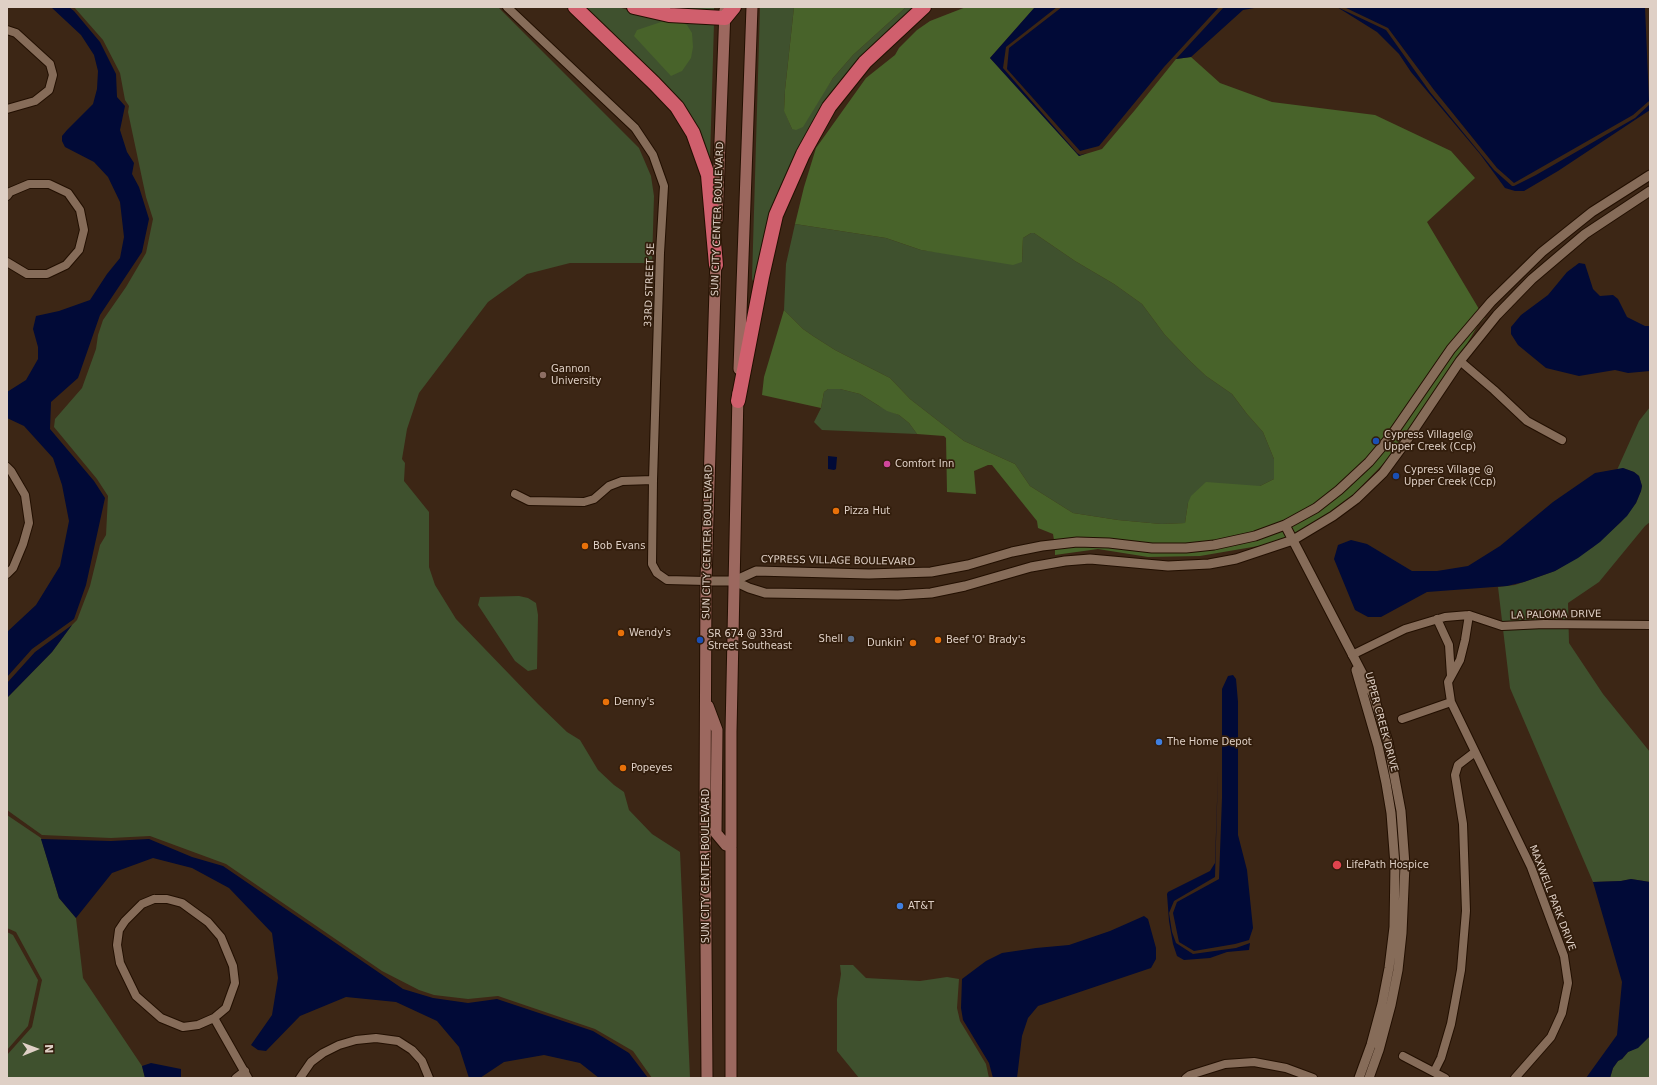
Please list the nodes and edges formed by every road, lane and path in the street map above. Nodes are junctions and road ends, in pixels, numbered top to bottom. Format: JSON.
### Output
{"nodes":[{"id":1,"x":507,"y":7,"type":"edge"},
{"id":2,"x":575,"y":7,"type":"edge"},
{"id":3,"x":634,"y":7,"type":"edge"},
{"id":4,"x":734,"y":7,"type":"edge"},
{"id":5,"x":752,"y":7,"type":"edge"},
{"id":6,"x":924,"y":7,"type":"edge"},
{"id":7,"x":725,"y":13,"type":"edge"},
{"id":8,"x":7,"y":30,"type":"edge"},
{"id":9,"x":7,"y":109,"type":"edge"},
{"id":10,"x":1650,"y":175,"type":"edge"},
{"id":11,"x":1650,"y":191,"type":"edge"},
{"id":12,"x":7,"y":196,"type":"edge"},
{"id":13,"x":7,"y":262,"type":"edge"},
{"id":14,"x":716,"y":265,"type":"junction"},
{"id":15,"x":1460,"y":361,"type":"junction"},
{"id":16,"x":738,"y":401,"type":"junction"},
{"id":17,"x":1562,"y":440,"type":"dead end"},
{"id":18,"x":7,"y":468,"type":"edge"},
{"id":19,"x":653,"y":480,"type":"junction"},
{"id":20,"x":515,"y":494,"type":"dead end"},
{"id":21,"x":1285,"y":525,"type":"junction"},
{"id":22,"x":1293,"y":540,"type":"junction"},
{"id":23,"x":7,"y":574,"type":"edge"},
{"id":24,"x":706,"y":581,"type":"junction"},
{"id":25,"x":734,"y":581,"type":"junction"},
{"id":26,"x":1469,"y":615,"type":"junction"},
{"id":27,"x":1438,"y":619,"type":"junction"},
{"id":28,"x":1650,"y":625,"type":"edge"},
{"id":29,"x":1352,"y":655,"type":"junction"},
{"id":30,"x":1451,"y":677,"type":"junction"},
{"id":31,"x":706,"y":698,"type":"junction"},
{"id":32,"x":1450,"y":702,"type":"junction"},
{"id":33,"x":1402,"y":718,"type":"dead end"},
{"id":34,"x":1476,"y":752,"type":"junction"},
{"id":35,"x":730,"y":847,"type":"junction"},
{"id":36,"x":214,"y":1018,"type":"junction"},
{"id":37,"x":1403,"y":1056,"type":"dead end"},
{"id":38,"x":1434,"y":1072,"type":"junction"},
{"id":39,"x":247,"y":1075,"type":"edge"},
{"id":40,"x":236,"y":1078,"type":"edge"},
{"id":41,"x":300,"y":1078,"type":"edge"},
{"id":42,"x":428,"y":1078,"type":"edge"},
{"id":43,"x":707,"y":1078,"type":"edge"},
{"id":44,"x":731,"y":1078,"type":"edge"},
{"id":45,"x":1186,"y":1078,"type":"edge"},
{"id":46,"x":1313,"y":1078,"type":"edge"},
{"id":47,"x":1360,"y":1078,"type":"edge"},
{"id":48,"x":1369,"y":1078,"type":"edge"},
{"id":49,"x":1445,"y":1078,"type":"edge"},
{"id":50,"x":1515,"y":1078,"type":"edge"}],
"edges":[{"from":1,"to":19,"type":"street","name":"33RD STREET SE"},
{"from":2,"to":14,"type":"highway"},
{"from":3,"to":7,"type":"highway"},
{"from":4,"to":7,"type":"highway"},
{"from":5,"to":16,"type":"main road"},
{"from":6,"to":16,"type":"highway"},
{"from":7,"to":14,"type":"main road","name":"SUN CITY CENTER BOULEVARD"},
{"from":8,"to":9,"type":"street"},
{"from":10,"to":21,"type":"street","name":"CYPRESS VILLAGE BOULEVARD"},
{"from":11,"to":15,"type":"street"},
{"from":12,"to":13,"type":"street"},
{"from":14,"to":24,"type":"main road","name":"SUN CITY CENTER BOULEVARD"},
{"from":15,"to":17,"type":"street"},
{"from":15,"to":22,"type":"street"},
{"from":16,"to":25,"type":"main road"},
{"from":18,"to":23,"type":"street"},
{"from":19,"to":20,"type":"street"},
{"from":19,"to":24,"type":"street","name":"33RD STREET SE"},
{"from":21,"to":22,"type":"street","name":"UPPER CREEK DRIVE"},
{"from":21,"to":25,"type":"street","name":"CYPRESS VILLAGE BOULEVARD"},
{"from":22,"to":25,"type":"street"},
{"from":22,"to":29,"type":"street","name":"UPPER CREEK DRIVE"},
{"from":24,"to":25,"type":"street"},
{"from":24,"to":31,"type":"main road","name":"SUN CITY CENTER BOULEVARD"},
{"from":25,"to":35,"type":"main road"},
{"from":26,"to":27,"type":"street","name":"LA PALOMA DRIVE"},
{"from":26,"to":28,"type":"street","name":"LA PALOMA DRIVE"},
{"from":26,"to":30,"type":"street","name":"MAXWELL PARK DRIVE"},
{"from":27,"to":29,"type":"street","name":"LA PALOMA DRIVE"},
{"from":27,"to":30,"type":"street","name":"MAXWELL PARK DRIVE"},
{"from":29,"to":47,"type":"street","name":"UPPER CREEK DRIVE"},
{"from":29,"to":48,"type":"street","name":"UPPER CREEK DRIVE"},
{"from":30,"to":32,"type":"street","name":"MAXWELL PARK DRIVE"},
{"from":31,"to":35,"type":"main road"},
{"from":31,"to":43,"type":"main road","name":"SUN CITY CENTER BOULEVARD"},
{"from":32,"to":33,"type":"street"},
{"from":32,"to":34,"type":"street","name":"MAXWELL PARK DRIVE"},
{"from":34,"to":38,"type":"street"},
{"from":34,"to":50,"type":"street","name":"MAXWELL PARK DRIVE"},
{"from":35,"to":44,"type":"main road"},
{"from":36,"to":36,"type":"street"},
{"from":36,"to":39,"type":"street"},
{"from":37,"to":38,"type":"street"},
{"from":38,"to":49,"type":"street"},
{"from":39,"to":40,"type":"street"},
{"from":41,"to":42,"type":"street"},
{"from":45,"to":46,"type":"street"}]}
